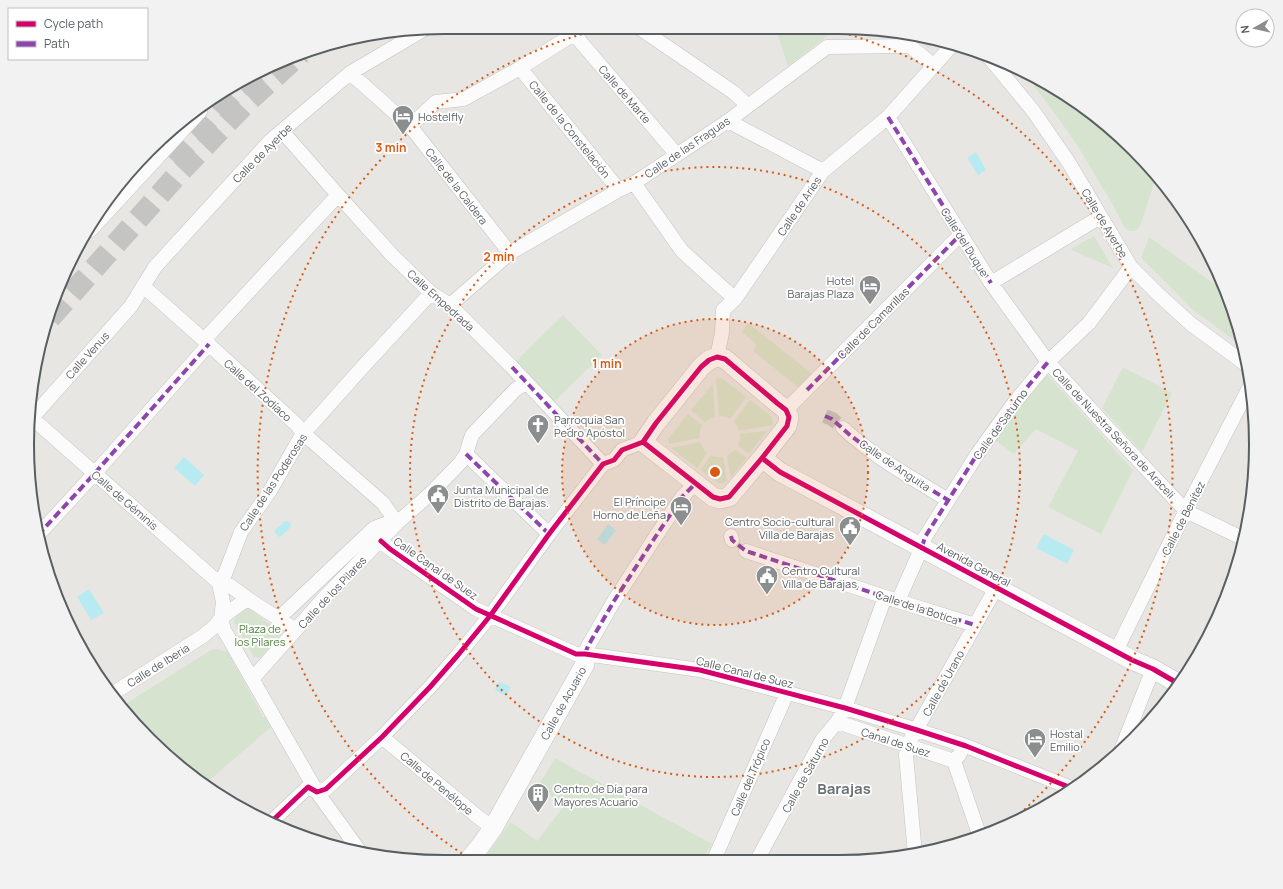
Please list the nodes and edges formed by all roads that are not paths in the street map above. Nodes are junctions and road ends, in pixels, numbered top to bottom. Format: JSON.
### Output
{"nodes":[{"id":1,"x":573,"y":34,"type":"edge"},
{"id":2,"x":582,"y":34,"type":"edge"},
{"id":3,"x":648,"y":34,"type":"edge"},
{"id":4,"x":414,"y":35,"type":"edge"},
{"id":5,"x":949,"y":49,"type":"edge"},
{"id":6,"x":995,"y":65,"type":"edge"},
{"id":7,"x":934,"y":66,"type":"junction"},
{"id":8,"x":520,"y":68,"type":"junction"},
{"id":9,"x":350,"y":73,"type":"junction"},
{"id":10,"x":746,"y":106,"type":"junction"},
{"id":11,"x":888,"y":117,"type":"junction"},
{"id":12,"x":728,"y":121,"type":"junction"},
{"id":13,"x":410,"y":126,"type":"junction"},
{"id":14,"x":282,"y":131,"type":"junction"},
{"id":15,"x":174,"y":136,"type":"edge"},
{"id":16,"x":678,"y":155,"type":"junction"},
{"id":17,"x":823,"y":171,"type":"junction"},
{"id":18,"x":634,"y":183,"type":"junction"},
{"id":19,"x":619,"y":190,"type":"junction"},
{"id":20,"x":338,"y":195,"type":"junction"},
{"id":21,"x":117,"y":198,"type":"edge"},
{"id":22,"x":1100,"y":217,"type":"junction"},
{"id":23,"x":960,"y":235,"type":"junction"},
{"id":24,"x":510,"y":253,"type":"junction"},
{"id":25,"x":1131,"y":267,"type":"junction"},
{"id":26,"x":990,"y":283,"type":"junction"},
{"id":27,"x":143,"y":286,"type":"junction"},
{"id":28,"x":431,"y":293,"type":"junction"},
{"id":29,"x":735,"y":299,"type":"junction"},
{"id":30,"x":450,"y":305,"type":"junction"},
{"id":31,"x":206,"y":342,"type":"junction"},
{"id":32,"x":717,"y":357,"type":"junction"},
{"id":33,"x":1240,"y":360,"type":"edge"},
{"id":34,"x":1048,"y":362,"type":"junction"},
{"id":35,"x":528,"y":384,"type":"junction"},
{"id":36,"x":1245,"y":395,"type":"edge"},
{"id":37,"x":786,"y":410,"type":"junction"},
{"id":38,"x":36,"y":413,"type":"edge"},
{"id":39,"x":35,"y":423,"type":"edge"},
{"id":40,"x":847,"y":432,"type":"tunnel mouth"},
{"id":41,"x":303,"y":433,"type":"junction"},
{"id":42,"x":643,"y":442,"type":"junction"},
{"id":43,"x":466,"y":454,"type":"junction"},
{"id":44,"x":762,"y":458,"type":"junction"},
{"id":45,"x":603,"y":464,"type":"junction"},
{"id":46,"x":95,"y":474,"type":"junction"},
{"id":47,"x":695,"y":484,"type":"junction"},
{"id":48,"x":948,"y":500,"type":"junction"},
{"id":49,"x":1186,"y":510,"type":"junction"},
{"id":50,"x":397,"y":523,"type":"junction"},
{"id":51,"x":43,"y":530,"type":"edge"},
{"id":52,"x":549,"y":534,"type":"junction"},
{"id":53,"x":1238,"y":536,"type":"edge"},
{"id":54,"x":381,"y":541,"type":"junction"},
{"id":55,"x":922,"y":547,"type":"junction"},
{"id":56,"x":749,"y":552,"type":"dead end"},
{"id":57,"x":219,"y":583,"type":"junction"},
{"id":58,"x":996,"y":588,"type":"junction"},
{"id":59,"x":891,"y":599,"type":"junction"},
{"id":60,"x":251,"y":601,"type":"junction"},
{"id":61,"x":490,"y":616,"type":"junction"},
{"id":62,"x":221,"y":618,"type":"junction"},
{"id":63,"x":278,"y":619,"type":"junction"},
{"id":64,"x":975,"y":625,"type":"junction"},
{"id":65,"x":296,"y":630,"type":"junction"},
{"id":66,"x":1116,"y":651,"type":"junction"},
{"id":67,"x":585,"y":654,"type":"junction"},
{"id":68,"x":1153,"y":669,"type":"junction"},
{"id":69,"x":252,"y":679,"type":"junction"},
{"id":70,"x":1174,"y":681,"type":"edge"},
{"id":71,"x":117,"y":691,"type":"edge"},
{"id":72,"x":787,"y":693,"type":"junction"},
{"id":73,"x":845,"y":708,"type":"junction"},
{"id":74,"x":837,"y":722,"type":"junction"},
{"id":75,"x":917,"y":730,"type":"junction"},
{"id":76,"x":382,"y":737,"type":"junction"},
{"id":77,"x":1126,"y":738,"type":"edge"},
{"id":78,"x":907,"y":746,"type":"junction"},
{"id":79,"x":966,"y":746,"type":"junction"},
{"id":80,"x":954,"y":761,"type":"junction"},
{"id":81,"x":1067,"y":786,"type":"edge"},
{"id":82,"x":317,"y":792,"type":"junction"},
{"id":83,"x":274,"y":818,"type":"edge"},
{"id":84,"x":493,"y":828,"type":"junction"},
{"id":85,"x":978,"y":830,"type":"edge"},
{"id":86,"x":355,"y":845,"type":"edge"},
{"id":87,"x":915,"y":848,"type":"edge"},
{"id":88,"x":473,"y":855,"type":"edge"},
{"id":89,"x":716,"y":855,"type":"edge"},
{"id":90,"x":760,"y":855,"type":"edge"}],
"edges":[{"from":1,"to":8,"type":"street"},
{"from":2,"to":16,"type":"street","name":"Calle de Marte"},
{"from":3,"to":10,"type":"street"},
{"from":4,"to":9,"type":"street","name":"Calle de Ayerbe"},
{"from":5,"to":7,"type":"street","name":"Calle de Aries"},
{"from":6,"to":22,"type":"street","name":"Calle de Ayerbe"},
{"from":7,"to":10,"type":"street","name":"Calle de las Fraguas"},
{"from":7,"to":11,"type":"street","name":"Calle de Aries"},
{"from":8,"to":13,"type":"street"},
{"from":8,"to":19,"type":"street","name":"Calle de la Constelación"},
{"from":9,"to":13,"type":"street","name":"Calle de la Caldera"},
{"from":9,"to":14,"type":"street","name":"Calle de Ayerbe"},
{"from":10,"to":12,"type":"street","name":"Calle de las Fraguas"},
{"from":11,"to":17,"type":"street","name":"Calle de Aries"},
{"from":11,"to":23,"type":"street","name":"Calle del Duque"},
{"from":12,"to":16,"type":"street","name":"Calle de las Fraguas"},
{"from":12,"to":17,"type":"street"},
{"from":13,"to":24,"type":"street","name":"Calle de la Caldera"},
{"from":14,"to":20,"type":"street","name":"Calle Empedrada"},
{"from":14,"to":27,"type":"street","name":"Calle de Ayerbe"},
{"from":15,"to":21,"type":"street"},
{"from":16,"to":18,"type":"street","name":"Calle de las Fraguas"},
{"from":17,"to":29,"type":"street","name":"Calle de Aries"},
{"from":18,"to":19,"type":"street","name":"Calle de las Fraguas"},
{"from":18,"to":29,"type":"street"},
{"from":19,"to":24,"type":"street","name":"Calle de las Fraguas"},
{"from":20,"to":28,"type":"street","name":"Calle Empedrada"},
{"from":20,"to":31,"type":"street"},
{"from":22,"to":25,"type":"street","name":"Calle de Ayerbe"},
{"from":22,"to":26,"type":"street"},
{"from":23,"to":26,"type":"street","name":"Calle del Duque"},
{"from":23,"to":37,"type":"street","name":"Calle de Camarillas"},
{"from":24,"to":30,"type":"street","name":"Calle de las Fraguas"},
{"from":25,"to":33,"type":"street","name":"Calle de Ayerbe"},
{"from":25,"to":34,"type":"street","name":"Calle de Saturno"},
{"from":26,"to":34,"type":"street","name":"Calle del Duque"},
{"from":27,"to":31,"type":"street","name":"Calle del Zodíaco"},
{"from":27,"to":38,"type":"street","name":"Calle Venus"},
{"from":28,"to":30,"type":"street","name":"Calle Empedrada"},
{"from":28,"to":41,"type":"street","name":"Calle de las Poderosas"},
{"from":29,"to":32,"type":"street","name":"Calle de Aries"},
{"from":30,"to":35,"type":"street","name":"Calle Empedrada"},
{"from":31,"to":41,"type":"street","name":"Calle del Zodíaco"},
{"from":31,"to":46,"type":"street"},
{"from":32,"to":37,"type":"street"},
{"from":32,"to":42,"type":"street"},
{"from":34,"to":48,"type":"street","name":"Calle de Saturno"},
{"from":34,"to":49,"type":"street","name":"Calle de Nuestra Señora de Araceli"},
{"from":35,"to":43,"type":"street"},
{"from":35,"to":45,"type":"street","name":"Calle Empedrada"},
{"from":36,"to":49,"type":"street","name":"Calle de Benítez"},
{"from":37,"to":44,"type":"street"},
{"from":39,"to":46,"type":"street","name":"Calle de Géminis"},
{"from":40,"to":48,"type":"street","name":"Calle de Anguita"},
{"from":41,"to":50,"type":"street","name":"Calle del Zodíaco"},
{"from":41,"to":57,"type":"street","name":"Calle de las Poderosas"},
{"from":42,"to":45,"type":"street"},
{"from":42,"to":47,"type":"street"},
{"from":43,"to":50,"type":"street","name":"Calle de los Pilares"},
{"from":43,"to":52,"type":"street"},
{"from":44,"to":47,"type":"street"},
{"from":44,"to":55,"type":"street","name":"Avenida General"},
{"from":45,"to":52,"type":"street"},
{"from":46,"to":51,"type":"street"},
{"from":46,"to":57,"type":"street","name":"Calle de Géminis"},
{"from":47,"to":67,"type":"street","name":"Calle de Acuario"},
{"from":48,"to":55,"type":"street","name":"Calle de Saturno"},
{"from":49,"to":53,"type":"street","name":"Calle de Nuestra Señora de Araceli"},
{"from":49,"to":66,"type":"street","name":"Calle de Benítez"},
{"from":50,"to":54,"type":"street","name":"Calle de los Pilares"},
{"from":50,"to":63,"type":"street","name":"Calle de los Pilares"},
{"from":52,"to":61,"type":"street"},
{"from":54,"to":61,"type":"street","name":"Calle Canal de Suez"},
{"from":54,"to":65,"type":"street","name":"Calle de los Pilares"},
{"from":55,"to":58,"type":"street","name":"Avenida General"},
{"from":55,"to":59,"type":"street","name":"Calle de Saturno"},
{"from":56,"to":59,"type":"street","name":"Calle de la Botica"},
{"from":57,"to":60,"type":"street"},
{"from":57,"to":62,"type":"street"},
{"from":58,"to":64,"type":"street","name":"Calle de Urano"},
{"from":58,"to":66,"type":"street","name":"Avenida General"},
{"from":59,"to":64,"type":"street","name":"Calle de la Botica"},
{"from":59,"to":73,"type":"street","name":"Calle de Saturno"},
{"from":60,"to":62,"type":"street","name":"Calle de Iberia"},
{"from":60,"to":63,"type":"street"},
{"from":61,"to":67,"type":"street","name":"Calle Canal de Suez"},
{"from":61,"to":76,"type":"street"},
{"from":62,"to":69,"type":"street"},
{"from":62,"to":71,"type":"street","name":"Calle de Iberia"},
{"from":63,"to":65,"type":"street"},
{"from":64,"to":75,"type":"street","name":"Calle de Urano"},
{"from":65,"to":69,"type":"street","name":"Calle de los Pilares"},
{"from":66,"to":68,"type":"street","name":"Avenida General"},
{"from":67,"to":72,"type":"street","name":"Calle Canal de Suez"},
{"from":67,"to":84,"type":"street","name":"Calle de Acuario"},
{"from":68,"to":70,"type":"street","name":"Avenida General"},
{"from":68,"to":77,"type":"street"},
{"from":69,"to":82,"type":"street"},
{"from":72,"to":73,"type":"street","name":"Calle Canal de Suez"},
{"from":72,"to":89,"type":"street","name":"Calle del Trópico"},
{"from":73,"to":74,"type":"street","name":"Calle de Saturno"},
{"from":73,"to":75,"type":"street","name":"Calle Canal de Suez"},
{"from":74,"to":78,"type":"street","name":"Canal de Suez"},
{"from":74,"to":90,"type":"street","name":"Calle de Saturno"},
{"from":75,"to":78,"type":"street","name":"Calle de Urano"},
{"from":75,"to":79,"type":"street","name":"Calle Canal de Suez"},
{"from":76,"to":82,"type":"street"},
{"from":76,"to":84,"type":"street","name":"Calle de Penélope"},
{"from":78,"to":80,"type":"street","name":"Canal de Suez"},
{"from":78,"to":87,"type":"street"},
{"from":79,"to":80,"type":"street"},
{"from":79,"to":81,"type":"street","name":"Calle Canal de Suez"},
{"from":80,"to":85,"type":"street"},
{"from":82,"to":83,"type":"street"},
{"from":82,"to":86,"type":"street"},
{"from":84,"to":88,"type":"street","name":"Calle de Acuario"}]}
